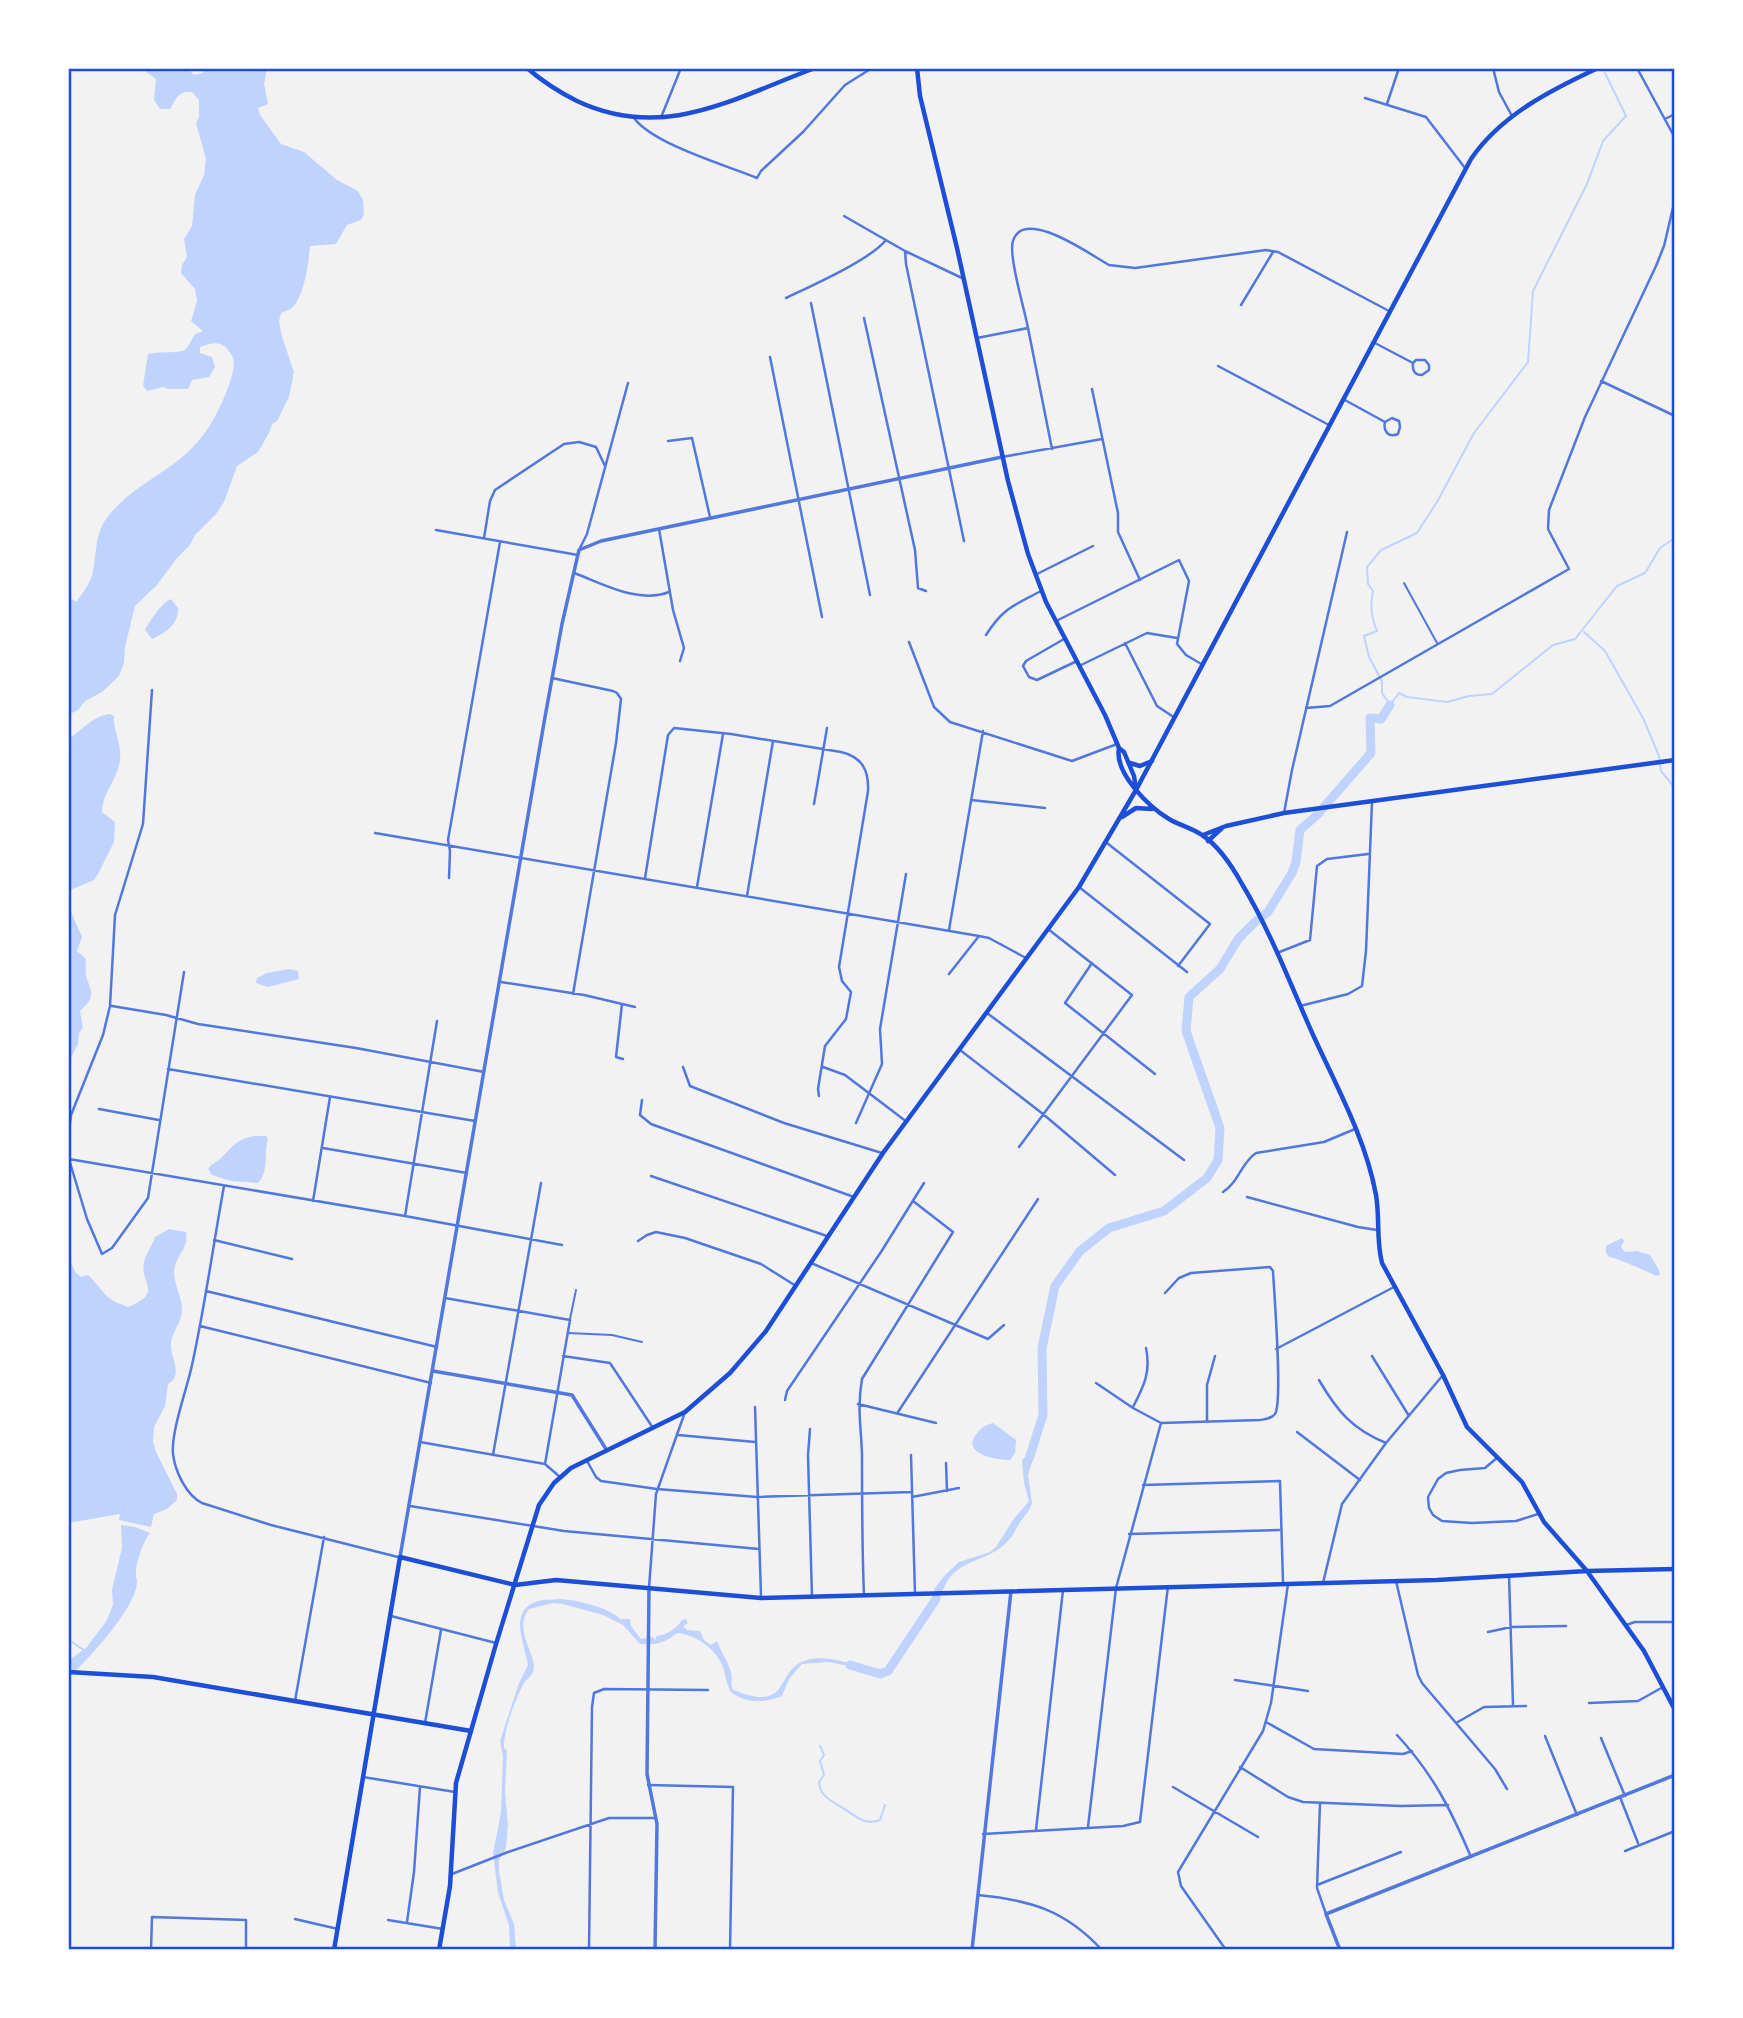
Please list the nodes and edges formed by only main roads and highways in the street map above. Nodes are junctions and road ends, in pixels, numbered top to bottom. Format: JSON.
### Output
{"nodes":[{"id":1,"x":527,"y":68,"type":"edge"},
{"id":2,"x":815,"y":68,"type":"edge"},
{"id":3,"x":917,"y":68,"type":"edge"},
{"id":4,"x":1598,"y":68,"type":"edge"},
{"id":5,"x":1118,"y":746,"type":"junction"},
{"id":6,"x":1675,"y":760,"type":"edge"},
{"id":7,"x":1152,"y":761,"type":"junction"},
{"id":8,"x":1128,"y":762,"type":"junction"},
{"id":9,"x":1136,"y":790,"type":"junction"},
{"id":10,"x":1155,"y":810,"type":"junction"},
{"id":11,"x":1121,"y":817,"type":"junction"},
{"id":12,"x":1226,"y":825,"type":"junction"},
{"id":13,"x":1203,"y":835,"type":"junction"},
{"id":14,"x":1208,"y":841,"type":"junction"},
{"id":15,"x":1675,"y":1569,"type":"edge"},
{"id":16,"x":1587,"y":1571,"type":"junction"},
{"id":17,"x":515,"y":1585,"type":"junction"},
{"id":18,"x":68,"y":1672,"type":"edge"},
{"id":19,"x":1675,"y":1710,"type":"edge"},
{"id":20,"x":374,"y":1714,"type":"junction"},
{"id":21,"x":471,"y":1731,"type":"junction"},
{"id":22,"x":334,"y":1950,"type":"edge"},
{"id":23,"x":439,"y":1950,"type":"edge"}],
"edges":[{"from":1,"to":2,"type":"main road"},
{"from":3,"to":5,"type":"main road"},
{"from":4,"to":7,"type":"main road"},
{"from":5,"to":8,"type":"main road"},
{"from":5,"to":9,"type":"main road"},
{"from":6,"to":12,"type":"main road"},
{"from":7,"to":8,"type":"main road"},
{"from":7,"to":9,"type":"main road"},
{"from":8,"to":9,"type":"main road"},
{"from":9,"to":10,"type":"main road"},
{"from":9,"to":11,"type":"main road"},
{"from":10,"to":11,"type":"main road"},
{"from":10,"to":13,"type":"main road"},
{"from":11,"to":17,"type":"main road"},
{"from":12,"to":13,"type":"main road"},
{"from":12,"to":14,"type":"main road"},
{"from":13,"to":14,"type":"main road"},
{"from":14,"to":16,"type":"main road"},
{"from":15,"to":16,"type":"main road"},
{"from":16,"to":17,"type":"main road"},
{"from":16,"to":19,"type":"main road"},
{"from":17,"to":20,"type":"main road"},
{"from":17,"to":21,"type":"main road"},
{"from":18,"to":20,"type":"main road"},
{"from":20,"to":21,"type":"main road"},
{"from":20,"to":22,"type":"main road"},
{"from":21,"to":23,"type":"main road"}]}
